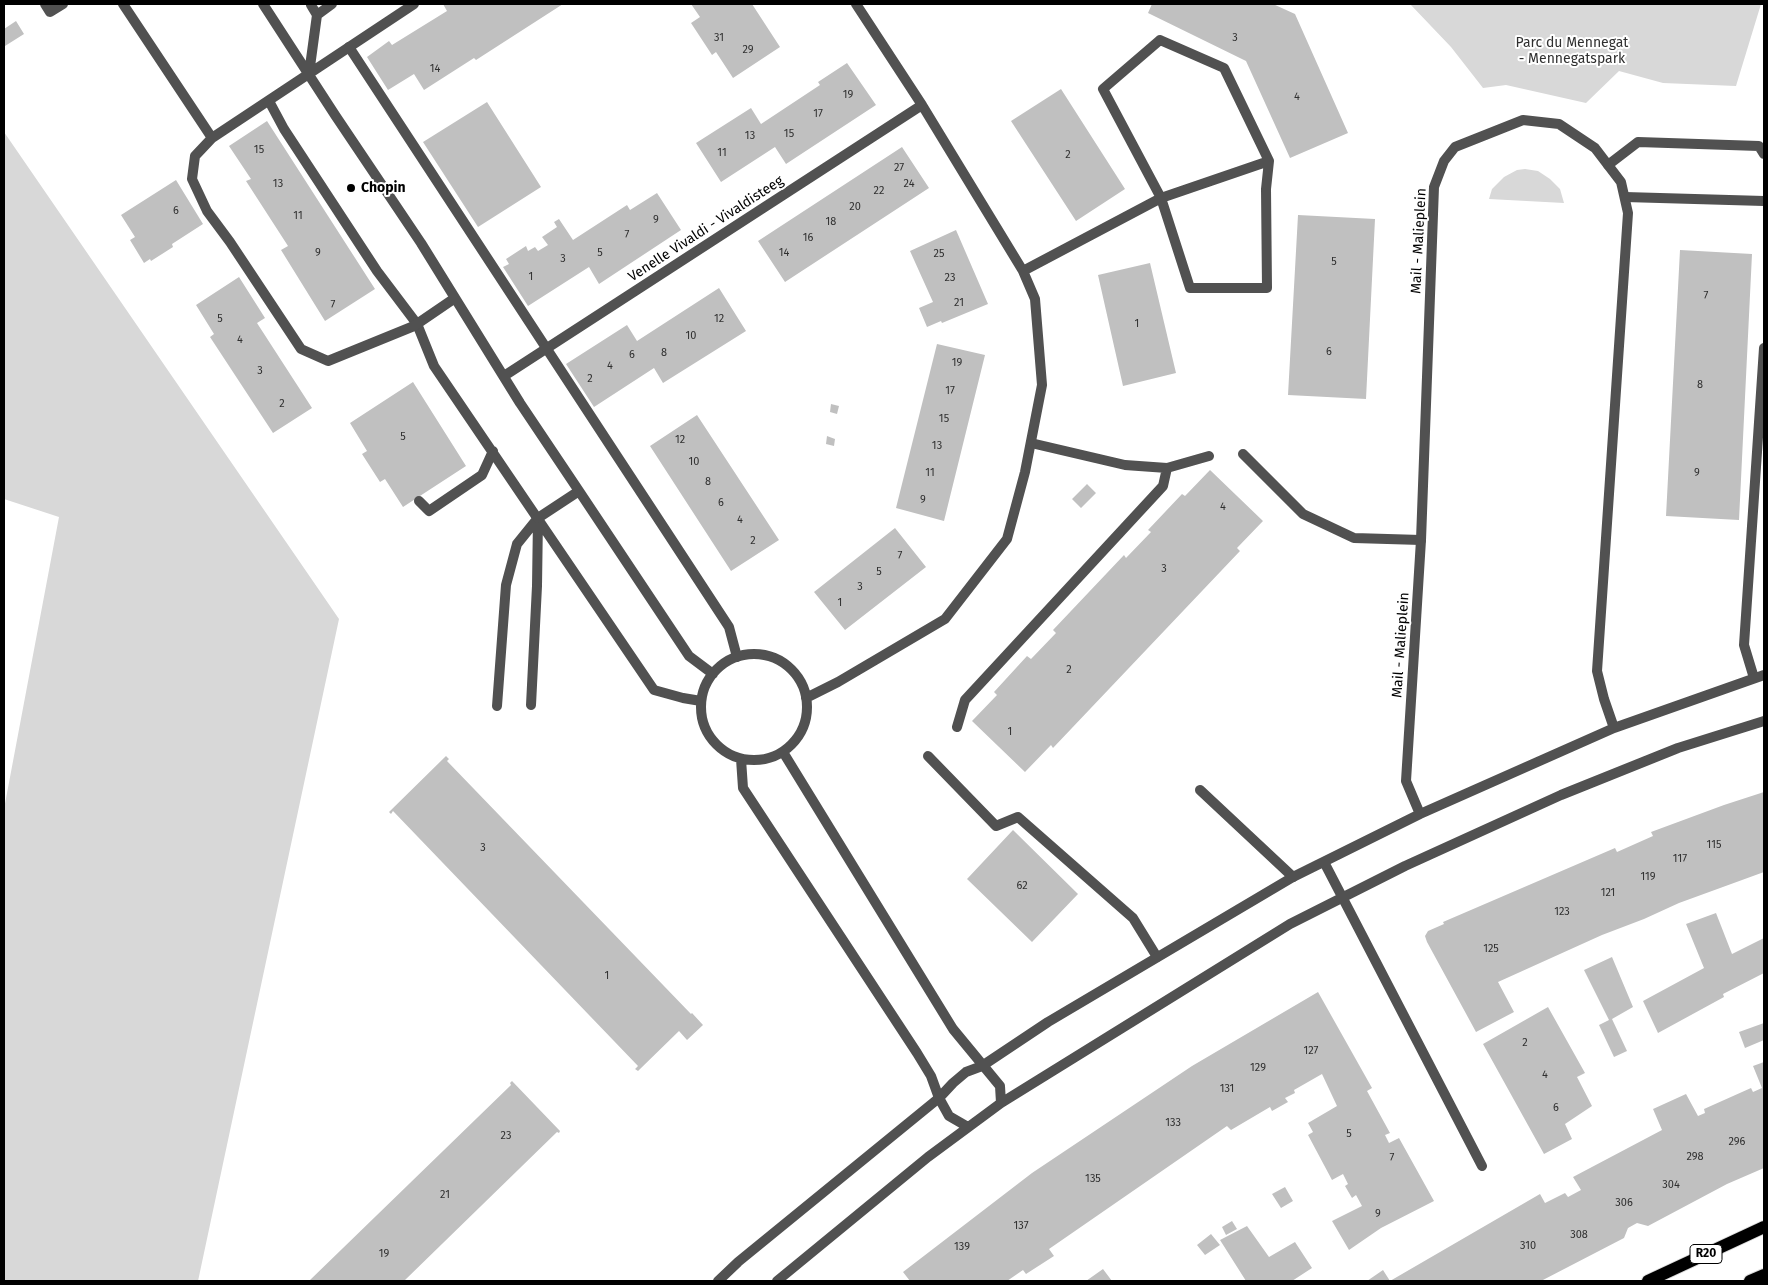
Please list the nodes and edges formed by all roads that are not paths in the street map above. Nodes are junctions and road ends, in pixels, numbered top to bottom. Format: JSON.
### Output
{"nodes":[{"id":1,"x":45,"y":4,"type":"edge"},
{"id":2,"x":63,"y":4,"type":"edge"},
{"id":3,"x":123,"y":4,"type":"edge"},
{"id":4,"x":263,"y":4,"type":"edge"},
{"id":5,"x":332,"y":4,"type":"edge"},
{"id":6,"x":414,"y":4,"type":"edge"},
{"id":7,"x":856,"y":4,"type":"edge"},
{"id":8,"x":312,"y":7,"type":"edge"},
{"id":9,"x":349,"y":47,"type":"junction"},
{"id":10,"x":309,"y":74,"type":"junction"},
{"id":11,"x":269,"y":100,"type":"junction"},
{"id":12,"x":922,"y":105,"type":"junction"},
{"id":13,"x":212,"y":138,"type":"junction"},
{"id":14,"x":1764,"y":154,"type":"edge"},
{"id":15,"x":1268,"y":160,"type":"junction"},
{"id":16,"x":1608,"y":165,"type":"junction"},
{"id":17,"x":1162,"y":198,"type":"junction"},
{"id":18,"x":1625,"y":198,"type":"junction"},
{"id":19,"x":1764,"y":200,"type":"edge"},
{"id":20,"x":1023,"y":271,"type":"junction"},
{"id":21,"x":455,"y":298,"type":"junction"},
{"id":22,"x":417,"y":324,"type":"junction"},
{"id":23,"x":1764,"y":348,"type":"edge"},
{"id":24,"x":546,"y":349,"type":"junction"},
{"id":25,"x":504,"y":376,"type":"junction"},
{"id":26,"x":1031,"y":443,"type":"junction"},
{"id":27,"x":493,"y":451,"type":"junction"},
{"id":28,"x":1243,"y":454,"type":"dead end"},
{"id":29,"x":1210,"y":456,"type":"dead end"},
{"id":30,"x":1167,"y":468,"type":"junction"},
{"id":31,"x":579,"y":491,"type":"junction"},
{"id":32,"x":419,"y":501,"type":"dead end"},
{"id":33,"x":538,"y":518,"type":"junction"},
{"id":34,"x":1421,"y":540,"type":"junction"},
{"id":35,"x":738,"y":657,"type":"junction"},
{"id":36,"x":713,"y":674,"type":"junction"},
{"id":37,"x":1759,"y":676,"type":"edge"},
{"id":38,"x":806,"y":698,"type":"junction"},
{"id":39,"x":701,"y":701,"type":"junction"},
{"id":40,"x":531,"y":705,"type":"dead end"},
{"id":41,"x":497,"y":706,"type":"dead end"},
{"id":42,"x":1764,"y":721,"type":"edge"},
{"id":43,"x":957,"y":727,"type":"dead end"},
{"id":44,"x":1614,"y":728,"type":"junction"},
{"id":45,"x":783,"y":752,"type":"junction"},
{"id":46,"x":928,"y":756,"type":"dead end"},
{"id":47,"x":741,"y":759,"type":"junction"},
{"id":48,"x":1200,"y":790,"type":"dead end"},
{"id":49,"x":1420,"y":814,"type":"junction"},
{"id":50,"x":1324,"y":862,"type":"junction"},
{"id":51,"x":1293,"y":877,"type":"junction"},
{"id":52,"x":1342,"y":898,"type":"junction"},
{"id":53,"x":1157,"y":957,"type":"junction"},
{"id":54,"x":982,"y":1066,"type":"junction"},
{"id":55,"x":939,"y":1098,"type":"junction"},
{"id":56,"x":1001,"y":1103,"type":"junction"},
{"id":57,"x":968,"y":1127,"type":"junction"},
{"id":58,"x":1482,"y":1166,"type":"dead end"},
{"id":59,"x":1764,"y":1227,"type":"edge"},
{"id":60,"x":1764,"y":1275,"type":"edge"},
{"id":61,"x":718,"y":1281,"type":"edge"},
{"id":62,"x":777,"y":1281,"type":"edge"},
{"id":63,"x":1648,"y":1281,"type":"edge"},
{"id":64,"x":1750,"y":1281,"type":"edge"}],
"edges":[{"from":1,"to":2,"type":"street"},
{"from":3,"to":13,"type":"street"},
{"from":4,"to":10,"type":"street"},
{"from":5,"to":8,"type":"street"},
{"from":6,"to":9,"type":"street"},
{"from":7,"to":12,"type":"street"},
{"from":8,"to":10,"type":"street"},
{"from":9,"to":10,"type":"street"},
{"from":9,"to":24,"type":"street"},
{"from":10,"to":11,"type":"street"},
{"from":10,"to":21,"type":"street"},
{"from":11,"to":13,"type":"street"},
{"from":11,"to":22,"type":"street"},
{"from":12,"to":20,"type":"street"},
{"from":12,"to":24,"type":"street","name":"Venelle Vivaldi - Vivaldisteeg"},
{"from":13,"to":22,"type":"street"},
{"from":14,"to":16,"type":"street"},
{"from":15,"to":17,"type":"street"},
{"from":15,"to":17,"type":"street"},
{"from":15,"to":17,"type":"street"},
{"from":16,"to":18,"type":"street","name":"Mail - Malieplein"},
{"from":16,"to":34,"type":"street","name":"Mail - Malieplein"},
{"from":17,"to":20,"type":"street"},
{"from":18,"to":19,"type":"street"},
{"from":18,"to":44,"type":"street","name":"Mail - Malieplein"},
{"from":20,"to":26,"type":"street"},
{"from":21,"to":22,"type":"street"},
{"from":21,"to":25,"type":"street"},
{"from":22,"to":27,"type":"street"},
{"from":23,"to":37,"type":"street"},
{"from":24,"to":25,"type":"street","name":"Venelle Vivaldi - Vivaldisteeg"},
{"from":24,"to":35,"type":"street"},
{"from":25,"to":31,"type":"street"},
{"from":26,"to":30,"type":"street"},
{"from":26,"to":38,"type":"street"},
{"from":27,"to":32,"type":"street"},
{"from":27,"to":33,"type":"street"},
{"from":28,"to":34,"type":"street"},
{"from":29,"to":30,"type":"street"},
{"from":30,"to":43,"type":"street"},
{"from":31,"to":33,"type":"street"},
{"from":31,"to":36,"type":"street"},
{"from":33,"to":39,"type":"street"},
{"from":33,"to":40,"type":"street"},
{"from":33,"to":41,"type":"street"},
{"from":34,"to":49,"type":"street","name":"Mail - Malieplein"},
{"from":35,"to":36,"type":"street"},
{"from":35,"to":38,"type":"street"},
{"from":36,"to":39,"type":"street"},
{"from":37,"to":44,"type":"street"},
{"from":38,"to":45,"type":"street"},
{"from":39,"to":47,"type":"street"},
{"from":42,"to":52,"type":"street"},
{"from":44,"to":49,"type":"street"},
{"from":45,"to":47,"type":"street"},
{"from":45,"to":54,"type":"street"},
{"from":46,"to":53,"type":"street"},
{"from":47,"to":55,"type":"street"},
{"from":48,"to":51,"type":"street"},
{"from":49,"to":50,"type":"street"},
{"from":50,"to":51,"type":"street"},
{"from":50,"to":52,"type":"street"},
{"from":51,"to":53,"type":"street"},
{"from":52,"to":56,"type":"street"},
{"from":52,"to":58,"type":"street"},
{"from":53,"to":54,"type":"street"},
{"from":54,"to":55,"type":"street"},
{"from":54,"to":56,"type":"street"},
{"from":55,"to":57,"type":"street"},
{"from":55,"to":61,"type":"street"},
{"from":56,"to":57,"type":"street"},
{"from":57,"to":62,"type":"street"},
{"from":59,"to":63,"type":"main road","number":"R20"},
{"from":60,"to":64,"type":"main road"}]}
